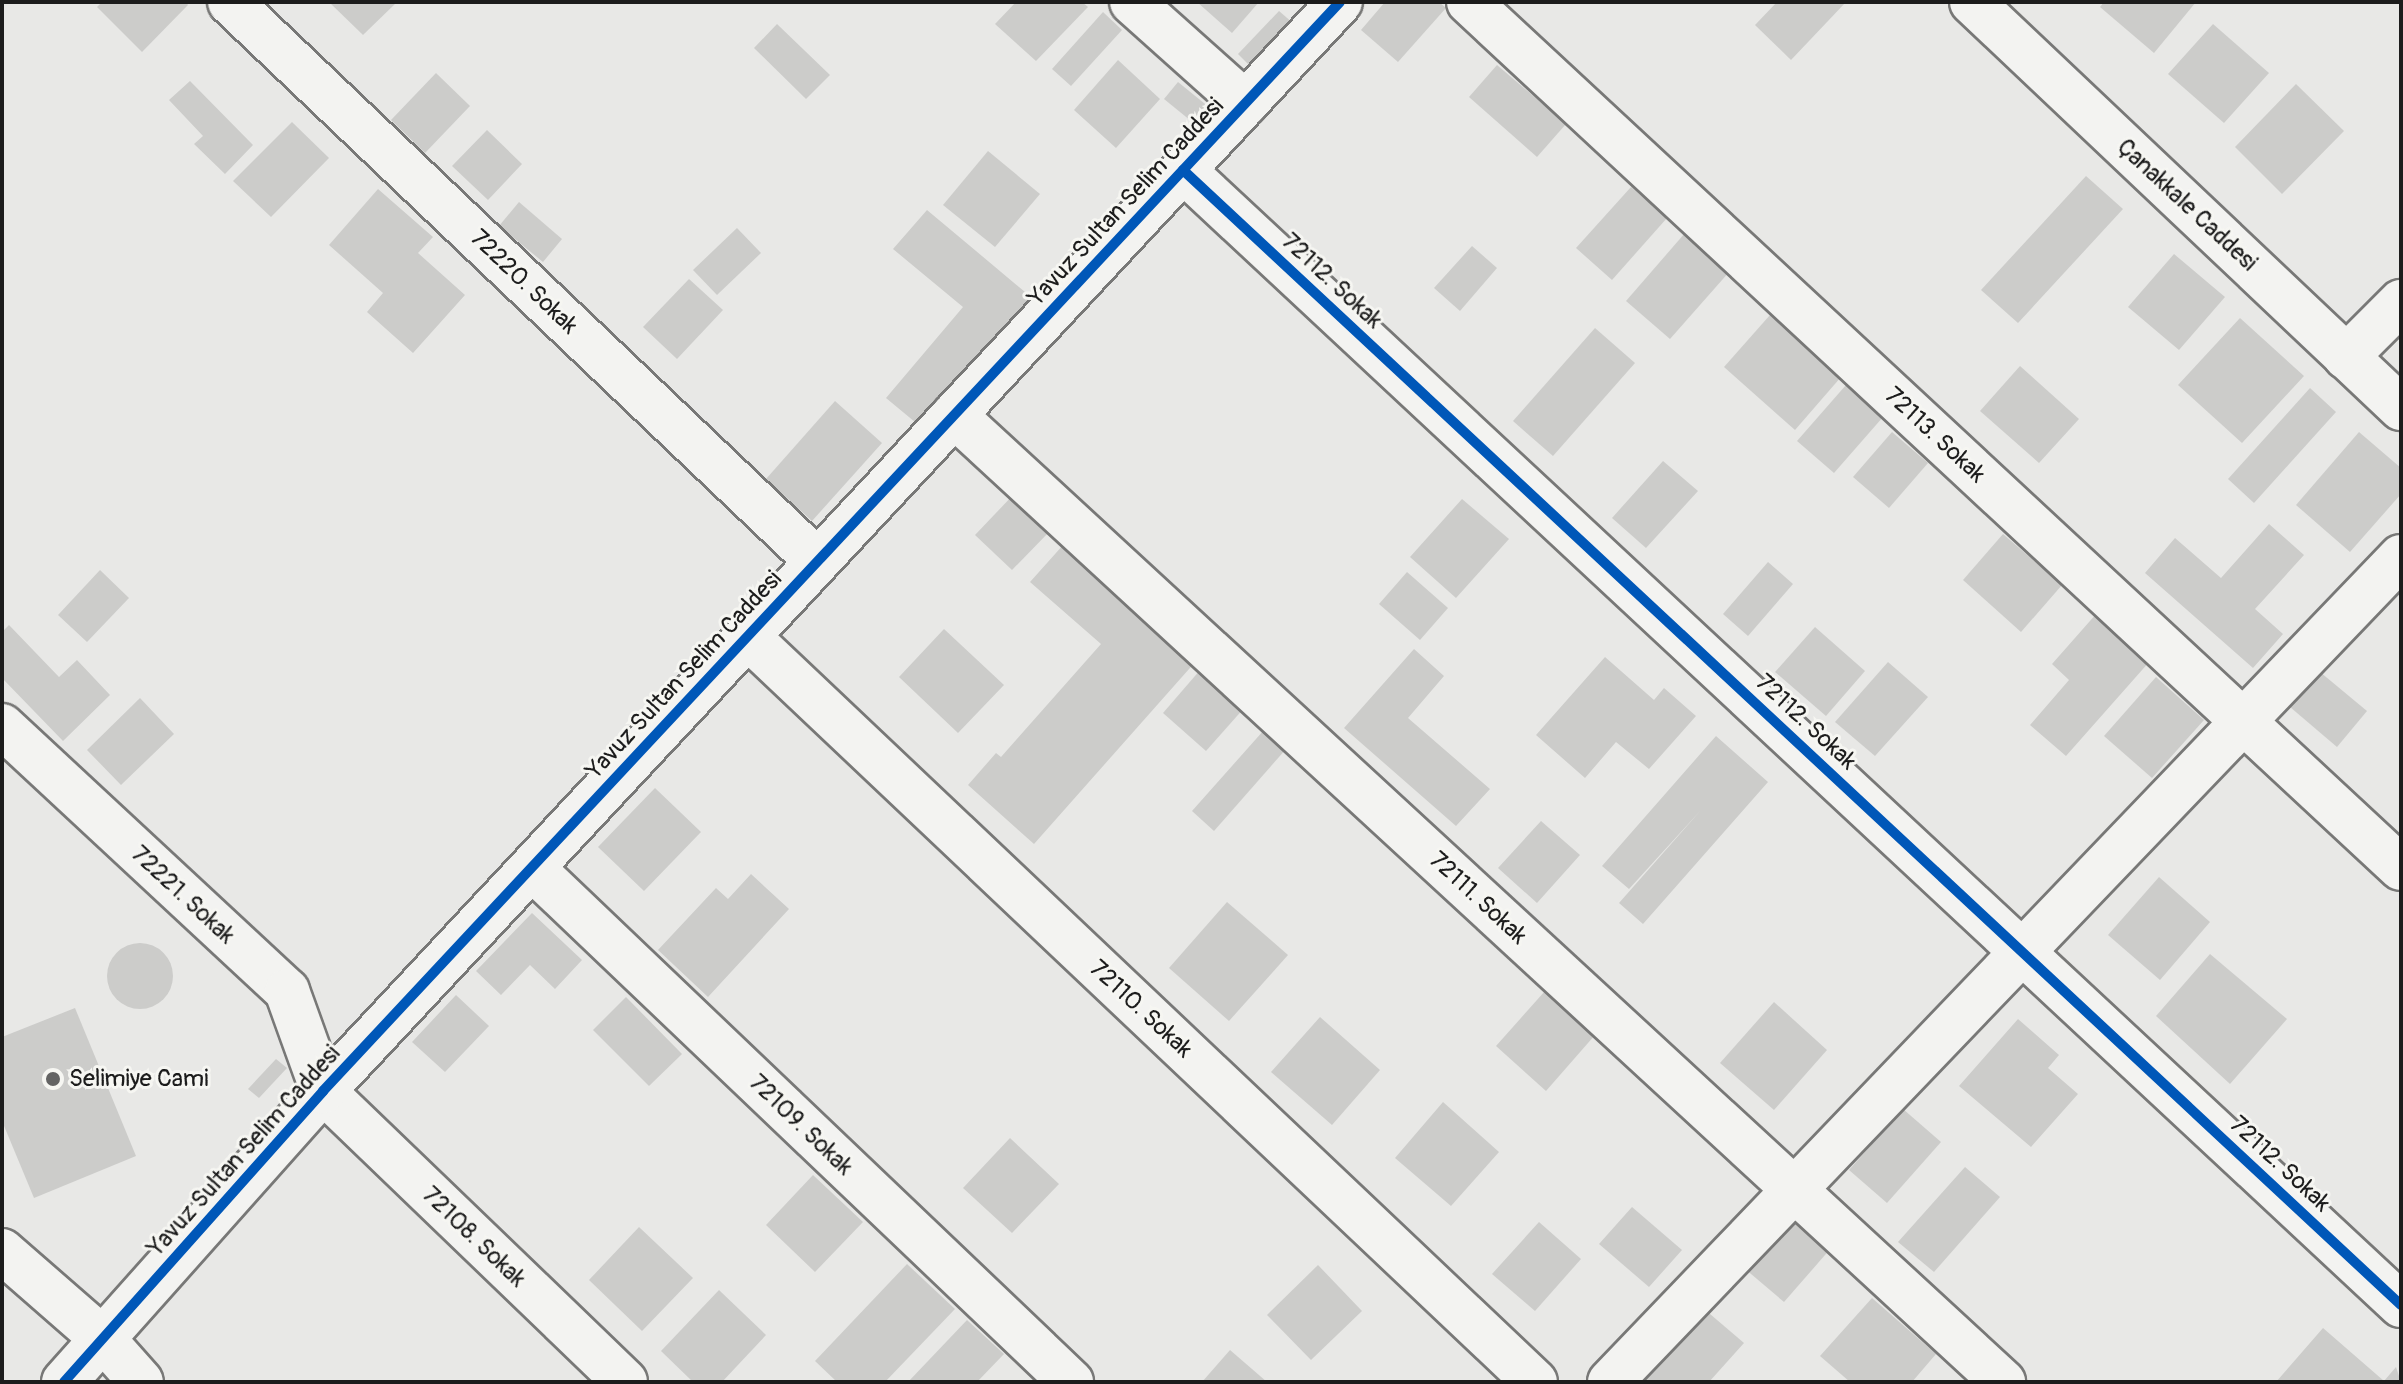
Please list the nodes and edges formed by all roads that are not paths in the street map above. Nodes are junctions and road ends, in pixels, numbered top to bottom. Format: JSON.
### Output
{"nodes":[{"id":1,"x":230,"y":2,"type":"edge"},
{"id":2,"x":1132,"y":2,"type":"edge"},
{"id":3,"x":1340,"y":2,"type":"edge"},
{"id":4,"x":1469,"y":2,"type":"edge"},
{"id":5,"x":1972,"y":2,"type":"edge"},
{"id":6,"x":1245,"y":103,"type":"junction"},
{"id":7,"x":1183,"y":170,"type":"junction"},
{"id":8,"x":2401,"y":302,"type":"edge"},
{"id":9,"x":2346,"y":357,"type":"junction"},
{"id":10,"x":2401,"y":408,"type":"edge"},
{"id":11,"x":954,"y":415,"type":"junction"},
{"id":12,"x":2401,"y":557,"type":"edge"},
{"id":13,"x":817,"y":561,"type":"junction"},
{"id":14,"x":747,"y":636,"type":"junction"},
{"id":15,"x":2243,"y":722,"type":"junction"},
{"id":16,"x":2,"y":726,"type":"edge"},
{"id":17,"x":532,"y":868,"type":"junction"},
{"id":18,"x":2401,"y":868,"type":"edge"},
{"id":19,"x":2022,"y":952,"type":"junction"},
{"id":20,"x":323,"y":1091,"type":"junction"},
{"id":21,"x":1794,"y":1190,"type":"junction"},
{"id":22,"x":2,"y":1251,"type":"edge"},
{"id":23,"x":2401,"y":1305,"type":"edge"},
{"id":24,"x":103,"y":1339,"type":"junction"},
{"id":25,"x":64,"y":1382,"type":"edge"},
{"id":26,"x":141,"y":1382,"type":"edge"},
{"id":27,"x":625,"y":1382,"type":"edge"},
{"id":28,"x":1071,"y":1382,"type":"edge"},
{"id":29,"x":1535,"y":1382,"type":"edge"},
{"id":30,"x":1610,"y":1382,"type":"edge"},
{"id":31,"x":2003,"y":1382,"type":"edge"}],
"edges":[{"from":1,"to":13,"type":"street","name":"72220. Sokak"},
{"from":2,"to":6,"type":"street"},
{"from":3,"to":6,"type":"street","name":"Yavuz Sultan Selim Caddesi"},
{"from":4,"to":15,"type":"street","name":"72113. Sokak"},
{"from":5,"to":9,"type":"street","name":"Çanakkale Caddesi"},
{"from":6,"to":7,"type":"street","name":"Yavuz Sultan Selim Caddesi"},
{"from":7,"to":11,"type":"street","name":"Yavuz Sultan Selim Caddesi"},
{"from":7,"to":19,"type":"street","name":"72112. Sokak"},
{"from":8,"to":9,"type":"street"},
{"from":9,"to":10,"type":"street","name":"Çanakkale Caddesi"},
{"from":11,"to":13,"type":"street","name":"Yavuz Sultan Selim Caddesi"},
{"from":11,"to":21,"type":"street","name":"72111. Sokak"},
{"from":12,"to":15,"type":"street"},
{"from":13,"to":14,"type":"street","name":"Yavuz Sultan Selim Caddesi"},
{"from":14,"to":17,"type":"street","name":"Yavuz Sultan Selim Caddesi"},
{"from":14,"to":29,"type":"street","name":"72110. Sokak"},
{"from":15,"to":18,"type":"street","name":"72113. Sokak"},
{"from":15,"to":19,"type":"street"},
{"from":16,"to":20,"type":"street","name":"72221. Sokak"},
{"from":17,"to":20,"type":"street","name":"Yavuz Sultan Selim Caddesi"},
{"from":17,"to":28,"type":"street","name":"72109. Sokak"},
{"from":19,"to":21,"type":"street"},
{"from":19,"to":23,"type":"street","name":"72112. Sokak"},
{"from":20,"to":24,"type":"street","name":"Yavuz Sultan Selim Caddesi"},
{"from":20,"to":27,"type":"street","name":"72108. Sokak"},
{"from":21,"to":30,"type":"street"},
{"from":21,"to":31,"type":"street","name":"72111. Sokak"},
{"from":22,"to":24,"type":"street"},
{"from":24,"to":25,"type":"street","name":"Yavuz Sultan Selim Caddesi"},
{"from":24,"to":26,"type":"street"}]}
